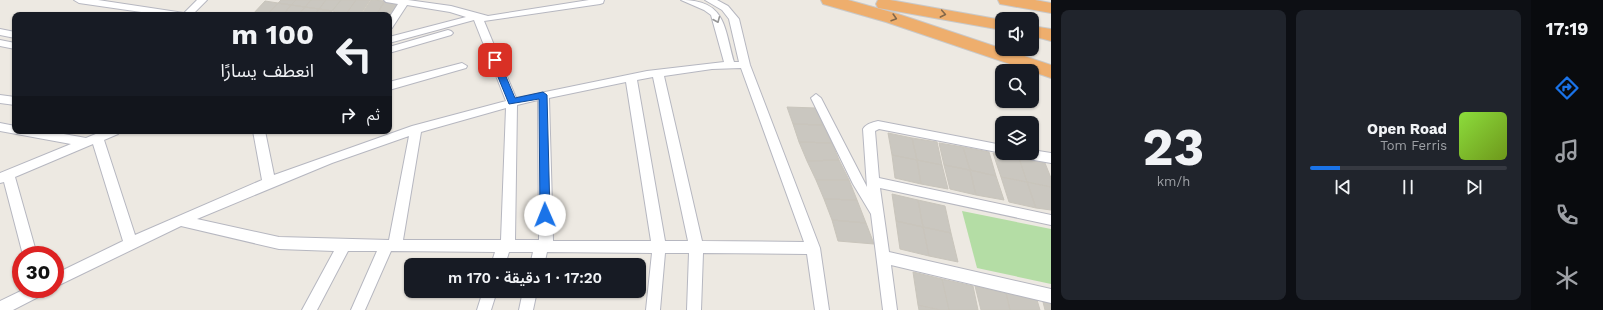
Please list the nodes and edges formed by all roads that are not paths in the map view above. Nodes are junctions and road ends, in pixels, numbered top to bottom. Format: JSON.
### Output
{"nodes":[{"id":1,"x":79,"y":0,"type":"edge"},
{"id":2,"x":202,"y":0,"type":"edge"},
{"id":3,"x":389,"y":0,"type":"edge"},
{"id":4,"x":600,"y":0,"type":"edge"},
{"id":5,"x":686,"y":0,"type":"edge"},
{"id":6,"x":710,"y":0,"type":"edge"},
{"id":7,"x":829,"y":0,"type":"edge"},
{"id":8,"x":863,"y":0,"type":"edge"},
{"id":9,"x":1006,"y":0,"type":"edge"},
{"id":10,"x":1022,"y":0,"type":"edge"},
{"id":11,"x":404,"y":2,"type":"junction"},
{"id":12,"x":1051,"y":4,"type":"edge"},
{"id":13,"x":1051,"y":8,"type":"edge"},
{"id":14,"x":161,"y":12,"type":"edge"},
{"id":15,"x":190,"y":12,"type":"edge"},
{"id":16,"x":477,"y":18,"type":"junction"},
{"id":17,"x":392,"y":21,"type":"edge"},
{"id":18,"x":995,"y":24,"type":"edge"},
{"id":19,"x":454,"y":31,"type":"dead end"},
{"id":20,"x":0,"y":32,"type":"edge"},
{"id":21,"x":1039,"y":32,"type":"edge"},
{"id":22,"x":12,"y":34,"type":"edge"},
{"id":23,"x":1051,"y":35,"type":"edge"},
{"id":24,"x":392,"y":39,"type":"edge"},
{"id":25,"x":0,"y":43,"type":"edge"},
{"id":26,"x":12,"y":45,"type":"edge"},
{"id":27,"x":392,"y":49,"type":"edge"},
{"id":28,"x":730,"y":65,"type":"junction"},
{"id":29,"x":745,"y":65,"type":"junction"},
{"id":30,"x":462,"y":66,"type":"dead end"},
{"id":31,"x":1051,"y":72,"type":"edge"},
{"id":32,"x":658,"y":74,"type":"junction"},
{"id":33,"x":631,"y":78,"type":"junction"},
{"id":34,"x":392,"y":85,"type":"edge"},
{"id":35,"x":543,"y":95,"type":"junction"},
{"id":36,"x":816,"y":98,"type":"dead end"},
{"id":37,"x":0,"y":99,"type":"edge"},
{"id":38,"x":12,"y":101,"type":"edge"},
{"id":39,"x":512,"y":102,"type":"junction"},
{"id":40,"x":0,"y":127,"type":"edge"},
{"id":41,"x":12,"y":129,"type":"edge"},
{"id":42,"x":416,"y":129,"type":"junction"},
{"id":43,"x":46,"y":134,"type":"edge"},
{"id":44,"x":106,"y":134,"type":"edge"},
{"id":45,"x":260,"y":134,"type":"edge"},
{"id":46,"x":91,"y":140,"type":"junction"},
{"id":47,"x":995,"y":148,"type":"edge"},
{"id":48,"x":1039,"y":156,"type":"edge"},
{"id":49,"x":1051,"y":158,"type":"edge"},
{"id":50,"x":4,"y":177,"type":"edge"},
{"id":51,"x":269,"y":182,"type":"junction"},
{"id":52,"x":872,"y":182,"type":"junction"},
{"id":53,"x":1051,"y":220,"type":"edge"},
{"id":54,"x":182,"y":221,"type":"junction"},
{"id":55,"x":878,"y":221,"type":"junction"},
{"id":56,"x":131,"y":244,"type":"junction"},
{"id":57,"x":344,"y":245,"type":"junction"},
{"id":58,"x":391,"y":245,"type":"junction"},
{"id":59,"x":506,"y":245,"type":"junction"},
{"id":60,"x":544,"y":245,"type":"junction"},
{"id":61,"x":27,"y":246,"type":"edge"},
{"id":62,"x":659,"y":247,"type":"junction"},
{"id":63,"x":696,"y":247,"type":"junction"},
{"id":64,"x":813,"y":248,"type":"junction"},
{"id":65,"x":882,"y":257,"type":"junction"},
{"id":66,"x":501,"y":258,"type":"edge"},
{"id":67,"x":539,"y":258,"type":"edge"},
{"id":68,"x":64,"y":277,"type":"edge"},
{"id":69,"x":1051,"y":296,"type":"edge"},
{"id":70,"x":21,"y":298,"type":"edge"},
{"id":71,"x":488,"y":298,"type":"edge"},
{"id":72,"x":529,"y":298,"type":"edge"},
{"id":73,"x":0,"y":309,"type":"edge"},
{"id":74,"x":309,"y":310,"type":"edge"},
{"id":75,"x":358,"y":310,"type":"edge"},
{"id":76,"x":484,"y":310,"type":"edge"},
{"id":77,"x":526,"y":310,"type":"edge"},
{"id":78,"x":653,"y":310,"type":"edge"},
{"id":79,"x":694,"y":310,"type":"edge"},
{"id":80,"x":822,"y":310,"type":"edge"},
{"id":81,"x":890,"y":310,"type":"edge"}],
"edges":[{"from":1,"to":14,"type":"street"},
{"from":2,"to":15,"type":"street"},
{"from":3,"to":11,"type":"street"},
{"from":4,"to":16,"type":"street"},
{"from":5,"to":28,"type":"street","one_way":true},
{"from":6,"to":29,"type":"street"},
{"from":7,"to":31,"type":"highway","one_way":true},
{"from":8,"to":18,"type":"highway","one_way":true},
{"from":9,"to":13,"type":"highway"},
{"from":10,"to":12,"type":"highway"},
{"from":11,"to":16,"type":"street"},
{"from":11,"to":17,"type":"street"},
{"from":16,"to":24,"type":"street"},
{"from":16,"to":39,"type":"street"},
{"from":19,"to":27,"type":"street"},
{"from":20,"to":22,"type":"street"},
{"from":21,"to":23,"type":"highway"},
{"from":25,"to":26,"type":"street"},
{"from":28,"to":29,"type":"street"},
{"from":28,"to":32,"type":"street"},
{"from":29,"to":64,"type":"street"},
{"from":30,"to":34,"type":"street"},
{"from":32,"to":33,"type":"street"},
{"from":32,"to":63,"type":"street"},
{"from":33,"to":35,"type":"street"},
{"from":33,"to":62,"type":"street"},
{"from":35,"to":39,"type":"street"},
{"from":35,"to":60,"type":"street"},
{"from":36,"to":55,"type":"street"},
{"from":37,"to":38,"type":"street"},
{"from":39,"to":42,"type":"street"},
{"from":39,"to":59,"type":"street"},
{"from":40,"to":41,"type":"street"},
{"from":42,"to":51,"type":"street"},
{"from":42,"to":58,"type":"street"},
{"from":43,"to":46,"type":"street"},
{"from":44,"to":46,"type":"street"},
{"from":45,"to":51,"type":"street"},
{"from":46,"to":50,"type":"street"},
{"from":46,"to":56,"type":"street"},
{"from":47,"to":52,"type":"street"},
{"from":48,"to":49,"type":"street"},
{"from":50,"to":61,"type":"street"},
{"from":51,"to":54,"type":"street"},
{"from":52,"to":53,"type":"street"},
{"from":52,"to":55,"type":"street"},
{"from":54,"to":56,"type":"street"},
{"from":54,"to":57,"type":"street"},
{"from":55,"to":65,"type":"street"},
{"from":56,"to":68,"type":"street"},
{"from":57,"to":58,"type":"street"},
{"from":57,"to":74,"type":"street"},
{"from":58,"to":59,"type":"street"},
{"from":58,"to":75,"type":"street"},
{"from":59,"to":60,"type":"street"},
{"from":59,"to":66,"type":"street"},
{"from":60,"to":62,"type":"street"},
{"from":60,"to":67,"type":"street"},
{"from":62,"to":63,"type":"street"},
{"from":62,"to":78,"type":"street"},
{"from":63,"to":64,"type":"street"},
{"from":63,"to":79,"type":"street"},
{"from":64,"to":80,"type":"street"},
{"from":65,"to":69,"type":"street"},
{"from":65,"to":81,"type":"street"},
{"from":70,"to":73,"type":"street"},
{"from":71,"to":76,"type":"street"},
{"from":72,"to":77,"type":"street"}]}
